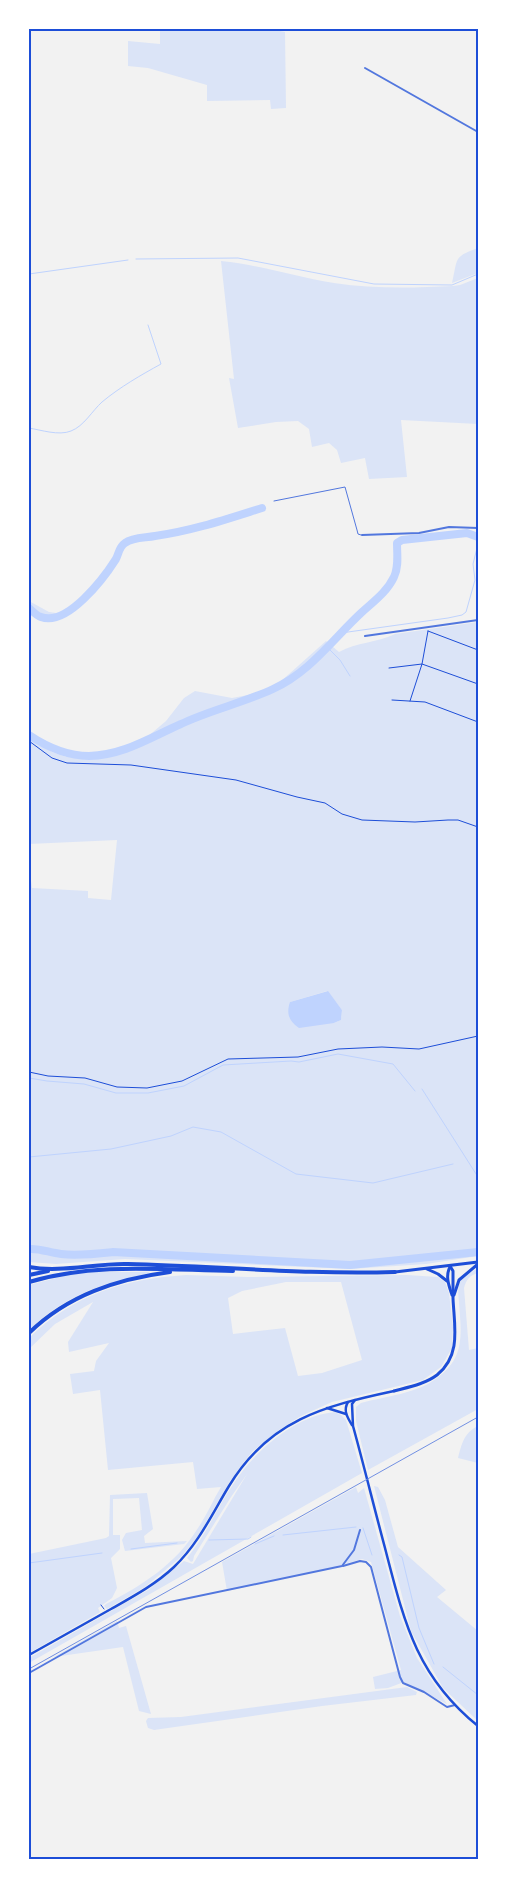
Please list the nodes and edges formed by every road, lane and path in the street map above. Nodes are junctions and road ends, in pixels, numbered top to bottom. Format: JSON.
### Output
{"nodes":[{"id":1,"x":365,"y":68,"type":"dead end"},
{"id":2,"x":478,"y":132,"type":"edge"},
{"id":3,"x":274,"y":501,"type":"dead end"},
{"id":4,"x":478,"y":528,"type":"edge"},
{"id":5,"x":362,"y":535,"type":"joint"},
{"id":6,"x":478,"y":620,"type":"edge"},
{"id":7,"x":441,"y":626,"type":"junction"},
{"id":8,"x":428,"y":631,"type":"junction"},
{"id":9,"x":365,"y":636,"type":"dead end"},
{"id":10,"x":478,"y":650,"type":"edge"},
{"id":11,"x":422,"y":664,"type":"junction"},
{"id":12,"x":388,"y":668,"type":"dead end"},
{"id":13,"x":478,"y":684,"type":"edge"},
{"id":14,"x":392,"y":700,"type":"dead end"},
{"id":15,"x":410,"y":701,"type":"junction"},
{"id":16,"x":478,"y":722,"type":"edge"},
{"id":17,"x":29,"y":741,"type":"edge"},
{"id":18,"x":478,"y":826,"type":"edge"},
{"id":19,"x":478,"y":1036,"type":"edge"},
{"id":20,"x":29,"y":1072,"type":"edge"},
{"id":21,"x":478,"y":1263,"type":"edge"},
{"id":22,"x":450,"y":1266,"type":"junction"},
{"id":23,"x":29,"y":1267,"type":"edge"},
{"id":24,"x":60,"y":1268,"type":"junction"},
{"id":25,"x":427,"y":1269,"type":"junction"},
{"id":26,"x":184,"y":1270,"type":"junction"},
{"id":27,"x":278,"y":1271,"type":"junction"},
{"id":28,"x":395,"y":1272,"type":"joint"},
{"id":29,"x":29,"y":1276,"type":"edge"},
{"id":30,"x":448,"y":1281,"type":"junction"},
{"id":31,"x":29,"y":1282,"type":"edge"},
{"id":32,"x":453,"y":1298,"type":"junction"},
{"id":33,"x":29,"y":1333,"type":"edge"},
{"id":34,"x":394,"y":1391,"type":"joint"},
{"id":35,"x":356,"y":1399,"type":"junction"},
{"id":36,"x":348,"y":1401,"type":"junction"},
{"id":37,"x":352,"y":1404,"type":"junction"},
{"id":38,"x":326,"y":1407,"type":"junction"},
{"id":39,"x":346,"y":1415,"type":"junction"},
{"id":40,"x":352,"y":1426,"type":"junction"},
{"id":41,"x":360,"y":1530,"type":"dead end"},
{"id":42,"x":342,"y":1566,"type":"junction"},
{"id":43,"x":101,"y":1605,"type":"dead end"},
{"id":44,"x":106,"y":1612,"type":"junction"},
{"id":45,"x":29,"y":1655,"type":"edge"},
{"id":46,"x":29,"y":1673,"type":"edge"},
{"id":47,"x":455,"y":1705,"type":"junction"},
{"id":48,"x":478,"y":1726,"type":"edge"}],
"edges":[{"from":1,"to":2,"type":"street"},
{"from":3,"to":5,"type":"lane"},
{"from":4,"to":5,"type":"street"},
{"from":6,"to":7,"type":"street"},
{"from":7,"to":8,"type":"path"},
{"from":7,"to":9,"type":"street"},
{"from":8,"to":10,"type":"path"},
{"from":8,"to":11,"type":"path"},
{"from":11,"to":12,"type":"path"},
{"from":11,"to":13,"type":"path"},
{"from":11,"to":15,"type":"path"},
{"from":14,"to":15,"type":"path"},
{"from":15,"to":16,"type":"path"},
{"from":17,"to":18,"type":"path"},
{"from":19,"to":20,"type":"path"},
{"from":21,"to":22,"type":"main road"},
{"from":21,"to":32,"type":"main road"},
{"from":22,"to":25,"type":"main road"},
{"from":22,"to":30,"type":"main road"},
{"from":22,"to":32,"type":"main road"},
{"from":23,"to":24,"type":"highway"},
{"from":24,"to":27,"type":"highway"},
{"from":24,"to":29,"type":"highway"},
{"from":25,"to":28,"type":"main road"},
{"from":25,"to":30,"type":"main road"},
{"from":26,"to":27,"type":"highway"},
{"from":26,"to":31,"type":"highway"},
{"from":26,"to":33,"type":"highway"},
{"from":27,"to":28,"type":"highway"},
{"from":30,"to":32,"type":"main road"},
{"from":32,"to":34,"type":"main road"},
{"from":34,"to":35,"type":"main road"},
{"from":35,"to":36,"type":"main road"},
{"from":35,"to":37,"type":"main road"},
{"from":36,"to":37,"type":"main road"},
{"from":36,"to":38,"type":"main road"},
{"from":36,"to":39,"type":"main road"},
{"from":37,"to":40,"type":"main road"},
{"from":38,"to":39,"type":"main road"},
{"from":38,"to":44,"type":"main road"},
{"from":39,"to":40,"type":"main road"},
{"from":40,"to":47,"type":"main road"},
{"from":41,"to":42,"type":"street"},
{"from":42,"to":46,"type":"street"},
{"from":42,"to":47,"type":"street"},
{"from":43,"to":44,"type":"path"},
{"from":44,"to":45,"type":"main road"},
{"from":47,"to":48,"type":"main road"}]}
